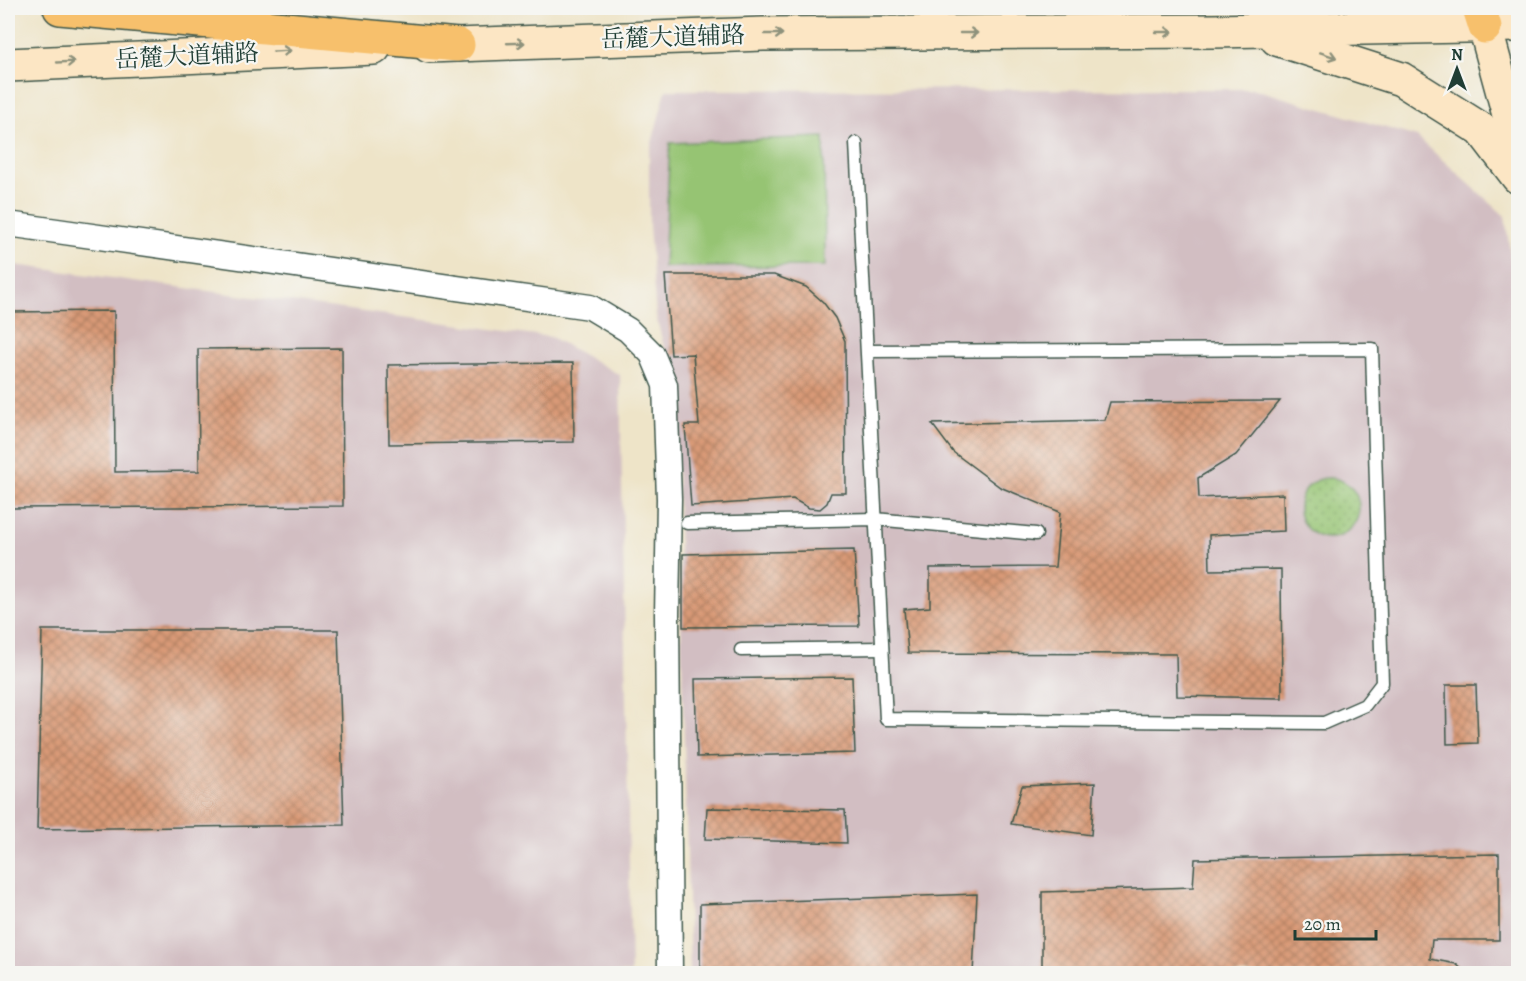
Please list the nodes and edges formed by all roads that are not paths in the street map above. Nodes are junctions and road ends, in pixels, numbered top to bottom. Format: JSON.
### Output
{"nodes":[{"id":1,"x":60,"y":8,"type":"edge"},
{"id":2,"x":1482,"y":17,"type":"edge"},
{"id":3,"x":1518,"y":25,"type":"edge"},
{"id":4,"x":1252,"y":31,"type":"junction"},
{"id":5,"x":458,"y":45,"type":"junction"},
{"id":6,"x":8,"y":64,"type":"edge"},
{"id":7,"x":856,"y":143,"type":"dead end"},
{"id":8,"x":1518,"y":148,"type":"edge"},
{"id":9,"x":1518,"y":177,"type":"edge"},
{"id":10,"x":8,"y":224,"type":"edge"},
{"id":11,"x":867,"y":351,"type":"junction"},
{"id":12,"x":875,"y":519,"type":"junction"},
{"id":13,"x":687,"y":523,"type":"dead end"},
{"id":14,"x":1035,"y":534,"type":"dead end"},
{"id":15,"x":882,"y":648,"type":"junction"},
{"id":16,"x":741,"y":650,"type":"dead end"},
{"id":17,"x":670,"y":974,"type":"edge"}],
"edges":[{"from":1,"to":5,"type":"highway"},
{"from":2,"to":3,"type":"main road","name":"岳麓大道辅路"},
{"from":2,"to":4,"type":"main road","name":"岳麓大道辅路"},
{"from":2,"to":8,"type":"main road"},
{"from":5,"to":4,"type":"main road","name":"岳麓大道辅路","one_way":true},
{"from":4,"to":9,"type":"main road","one_way":true},
{"from":6,"to":5,"type":"main road","name":"岳麓大道辅路","one_way":true},
{"from":7,"to":11,"type":"lane"},
{"from":10,"to":17,"type":"street"},
{"from":11,"to":12,"type":"lane"},
{"from":11,"to":15,"type":"lane"},
{"from":12,"to":13,"type":"lane"},
{"from":12,"to":14,"type":"lane"},
{"from":12,"to":15,"type":"lane"},
{"from":15,"to":16,"type":"lane"}]}
